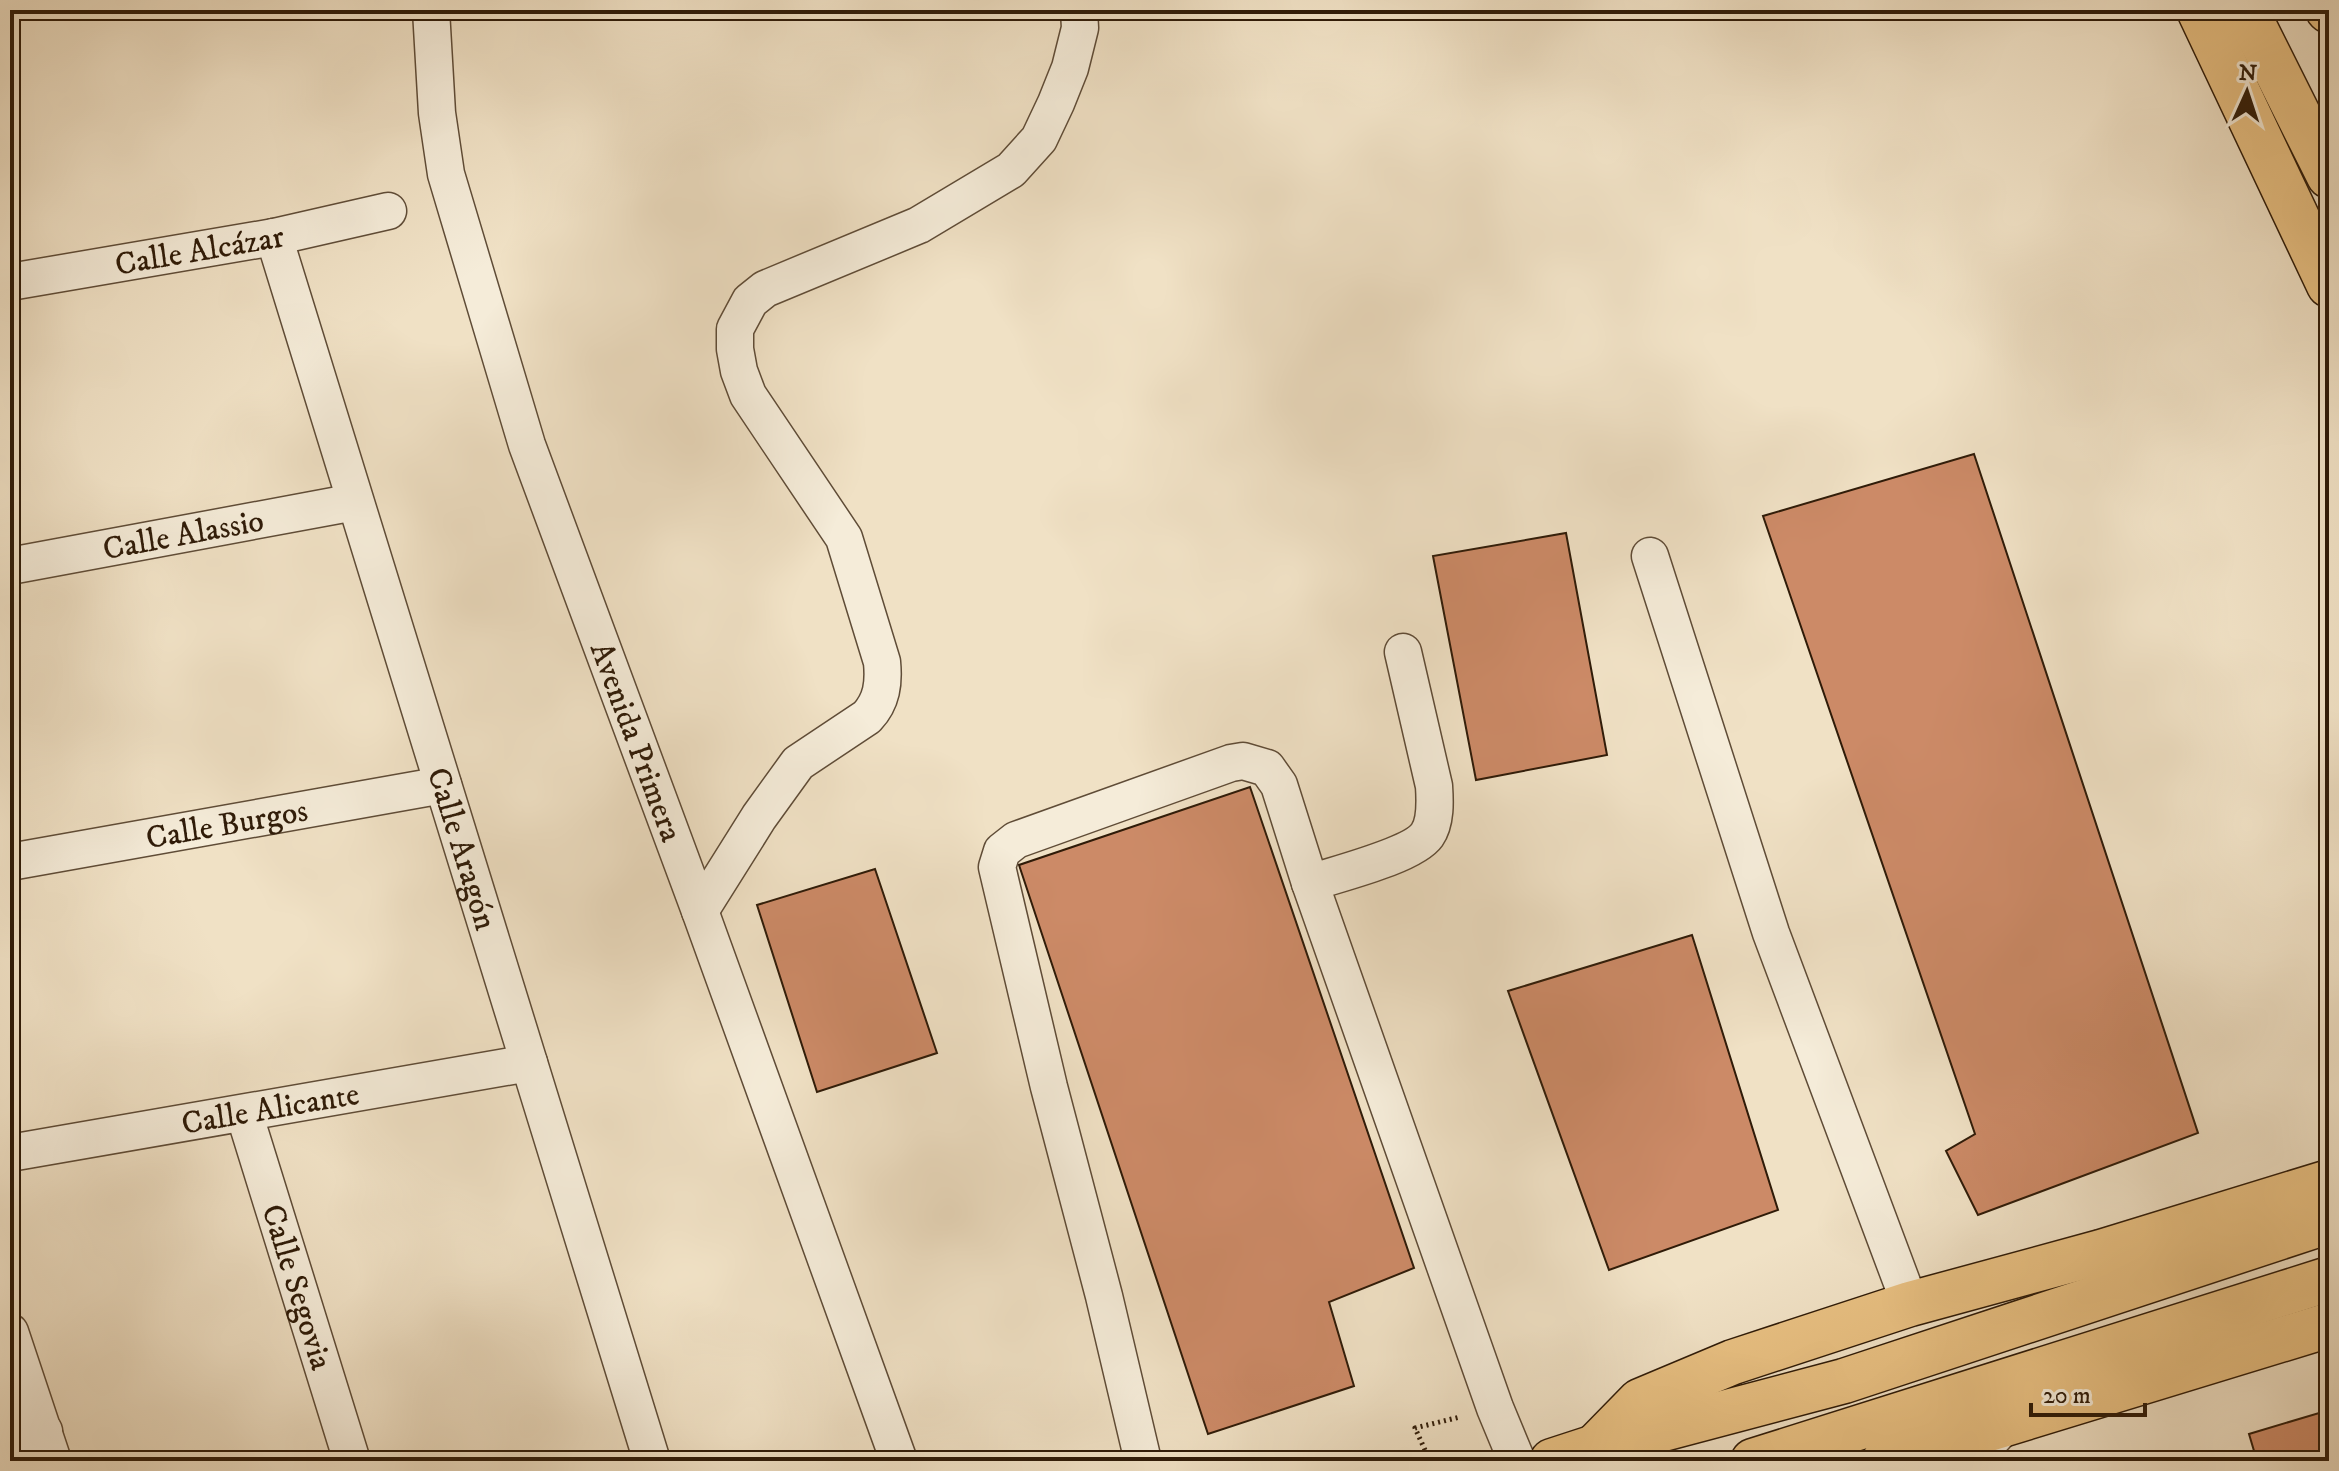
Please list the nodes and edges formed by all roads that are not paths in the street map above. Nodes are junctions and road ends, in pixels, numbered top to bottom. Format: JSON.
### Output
{"nodes":[{"id":1,"x":431,"y":10,"type":"edge"},
{"id":2,"x":1079,"y":10,"type":"edge"},
{"id":3,"x":2199,"y":10,"type":"edge"},
{"id":4,"x":2246,"y":10,"type":"edge"},
{"id":5,"x":2329,"y":176,"type":"edge"},
{"id":6,"x":388,"y":211,"type":"dead end"},
{"id":7,"x":274,"y":237,"type":"junction"},
{"id":8,"x":10,"y":282,"type":"edge"},
{"id":9,"x":2329,"y":285,"type":"edge"},
{"id":10,"x":355,"y":502,"type":"junction"},
{"id":11,"x":1650,"y":556,"type":"dead end"},
{"id":12,"x":10,"y":566,"type":"edge"},
{"id":13,"x":1403,"y":652,"type":"dead end"},
{"id":14,"x":443,"y":785,"type":"junction"},
{"id":15,"x":10,"y":862,"type":"edge"},
{"id":16,"x":1310,"y":883,"type":"junction"},
{"id":17,"x":700,"y":911,"type":"junction"},
{"id":18,"x":529,"y":1063,"type":"junction"},
{"id":19,"x":244,"y":1113,"type":"junction"},
{"id":20,"x":10,"y":1153,"type":"edge"},
{"id":21,"x":2329,"y":1182,"type":"edge"},
{"id":22,"x":2329,"y":1221,"type":"edge"},
{"id":23,"x":2329,"y":1279,"type":"edge"},
{"id":24,"x":1910,"y":1304,"type":"junction"},
{"id":25,"x":2329,"y":1325,"type":"edge"},
{"id":26,"x":10,"y":1332,"type":"edge"},
{"id":27,"x":36,"y":1443,"type":"edge"},
{"id":28,"x":1993,"y":1443,"type":"edge"},
{"id":29,"x":1595,"y":1447,"type":"junction"},
{"id":30,"x":1891,"y":1460,"type":"edge"},
{"id":31,"x":352,"y":1461,"type":"edge"},
{"id":32,"x":652,"y":1461,"type":"edge"},
{"id":33,"x":899,"y":1461,"type":"edge"},
{"id":34,"x":1143,"y":1461,"type":"edge"},
{"id":35,"x":1517,"y":1461,"type":"edge"},
{"id":36,"x":1552,"y":1461,"type":"edge"},
{"id":37,"x":1753,"y":1461,"type":"edge"}],
"edges":[{"from":1,"to":17,"type":"street","name":"Avenida Primera"},
{"from":2,"to":17,"type":"street"},
{"from":3,"to":9,"type":"main road"},
{"from":4,"to":5,"type":"main road"},
{"from":6,"to":7,"type":"street","name":"Calle Alcázar"},
{"from":7,"to":8,"type":"street","name":"Calle Alcázar"},
{"from":7,"to":10,"type":"street","name":"Calle Aragón"},
{"from":10,"to":12,"type":"street","name":"Calle Alassio"},
{"from":10,"to":14,"type":"street","name":"Calle Aragón"},
{"from":11,"to":24,"type":"street"},
{"from":13,"to":16,"type":"street"},
{"from":14,"to":15,"type":"street","name":"Calle Burgos"},
{"from":14,"to":18,"type":"street","name":"Calle Aragón"},
{"from":16,"to":34,"type":"street"},
{"from":16,"to":35,"type":"street"},
{"from":17,"to":33,"type":"street","name":"Avenida Primera"},
{"from":18,"to":19,"type":"street","name":"Calle Alicante"},
{"from":18,"to":32,"type":"street","name":"Calle Aragón"},
{"from":19,"to":20,"type":"street","name":"Calle Alicante"},
{"from":19,"to":31,"type":"street","name":"Calle Segovia"},
{"from":21,"to":24,"type":"main road"},
{"from":22,"to":29,"type":"main road"},
{"from":23,"to":37,"type":"main road"},
{"from":24,"to":29,"type":"main road"},
{"from":25,"to":28,"type":"main road"},
{"from":26,"to":27,"type":"street"},
{"from":28,"to":30,"type":"main road"},
{"from":29,"to":36,"type":"main road"}]}
